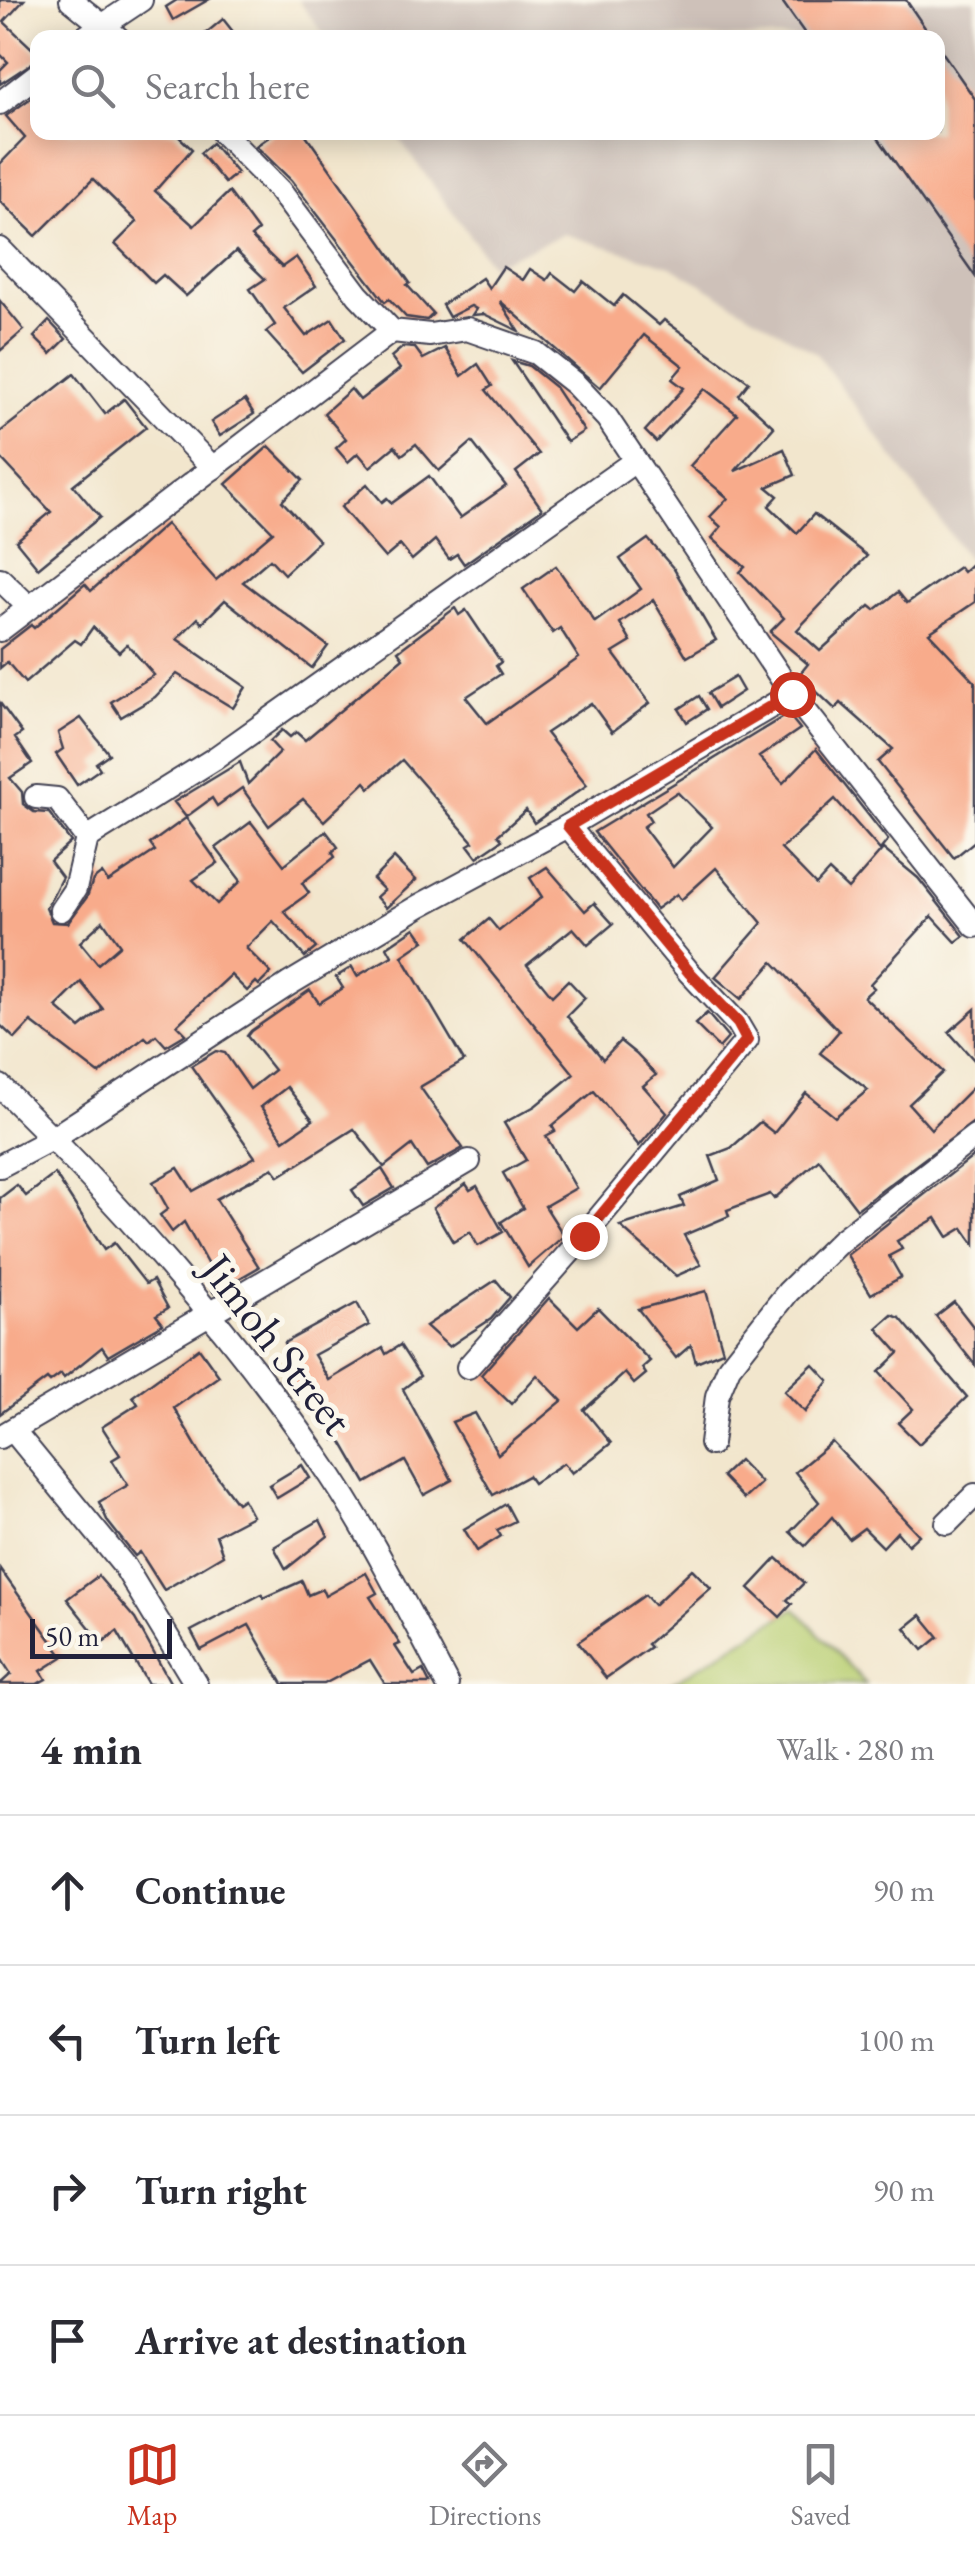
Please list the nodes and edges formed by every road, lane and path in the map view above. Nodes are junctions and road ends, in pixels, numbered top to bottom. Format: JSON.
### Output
{"nodes":[{"id":1,"x":71,"y":0,"type":"edge"},
{"id":2,"x":141,"y":0,"type":"edge"},
{"id":3,"x":98,"y":30,"type":"edge"},
{"id":4,"x":105,"y":30,"type":"edge"},
{"id":5,"x":30,"y":80,"type":"edge"},
{"id":6,"x":0,"y":103,"type":"edge"},
{"id":7,"x":230,"y":140,"type":"edge"},
{"id":8,"x":0,"y":249,"type":"edge"},
{"id":9,"x":392,"y":331,"type":"junction"},
{"id":10,"x":636,"y":461,"type":"junction"},
{"id":11,"x":213,"y":468,"type":"junction"},
{"id":12,"x":0,"y":578,"type":"edge"},
{"id":13,"x":28,"y":606,"type":"junction"},
{"id":14,"x":0,"y":630,"type":"edge"},
{"id":15,"x":792,"y":694,"type":"junction"},
{"id":16,"x":36,"y":796,"type":"dead end"},
{"id":17,"x":568,"y":826,"type":"junction"},
{"id":18,"x":86,"y":838,"type":"junction"},
{"id":19,"x":61,"y":910,"type":"dead end"},
{"id":20,"x":975,"y":926,"type":"edge"},
{"id":21,"x":0,"y":1086,"type":"edge"},
{"id":22,"x":975,"y":1136,"type":"edge"},
{"id":23,"x":54,"y":1138,"type":"junction"},
{"id":24,"x":469,"y":1161,"type":"dead end"},
{"id":25,"x":0,"y":1166,"type":"edge"},
{"id":26,"x":210,"y":1318,"type":"junction"},
{"id":27,"x":468,"y":1367,"type":"dead end"},
{"id":28,"x":7,"y":1434,"type":"edge"},
{"id":29,"x":711,"y":1444,"type":"dead end"},
{"id":30,"x":975,"y":1495,"type":"edge"},
{"id":31,"x":947,"y":1523,"type":"dead end"},
{"id":32,"x":196,"y":1684,"type":"edge"},
{"id":33,"x":447,"y":1684,"type":"edge"}],
"edges":[{"from":1,"to":3,"type":"street"},
{"from":2,"to":4,"type":"street"},
{"from":5,"to":6,"type":"street"},
{"from":7,"to":9,"type":"street"},
{"from":8,"to":11,"type":"street"},
{"from":9,"to":10,"type":"street"},
{"from":9,"to":11,"type":"street"},
{"from":10,"to":15,"type":"street"},
{"from":10,"to":18,"type":"street"},
{"from":11,"to":13,"type":"street"},
{"from":12,"to":13,"type":"street"},
{"from":13,"to":14,"type":"street"},
{"from":15,"to":17,"type":"street"},
{"from":15,"to":20,"type":"street"},
{"from":16,"to":18,"type":"street"},
{"from":17,"to":23,"type":"street"},
{"from":17,"to":27,"type":"street"},
{"from":18,"to":19,"type":"street"},
{"from":21,"to":23,"type":"street","name":"Jimoh Street"},
{"from":22,"to":29,"type":"street"},
{"from":23,"to":25,"type":"street"},
{"from":23,"to":26,"type":"street","name":"Jimoh Street"},
{"from":24,"to":26,"type":"street"},
{"from":26,"to":28,"type":"street"},
{"from":26,"to":33,"type":"street","name":"Jimoh Street"},
{"from":28,"to":32,"type":"street"},
{"from":30,"to":31,"type":"street"}]}
